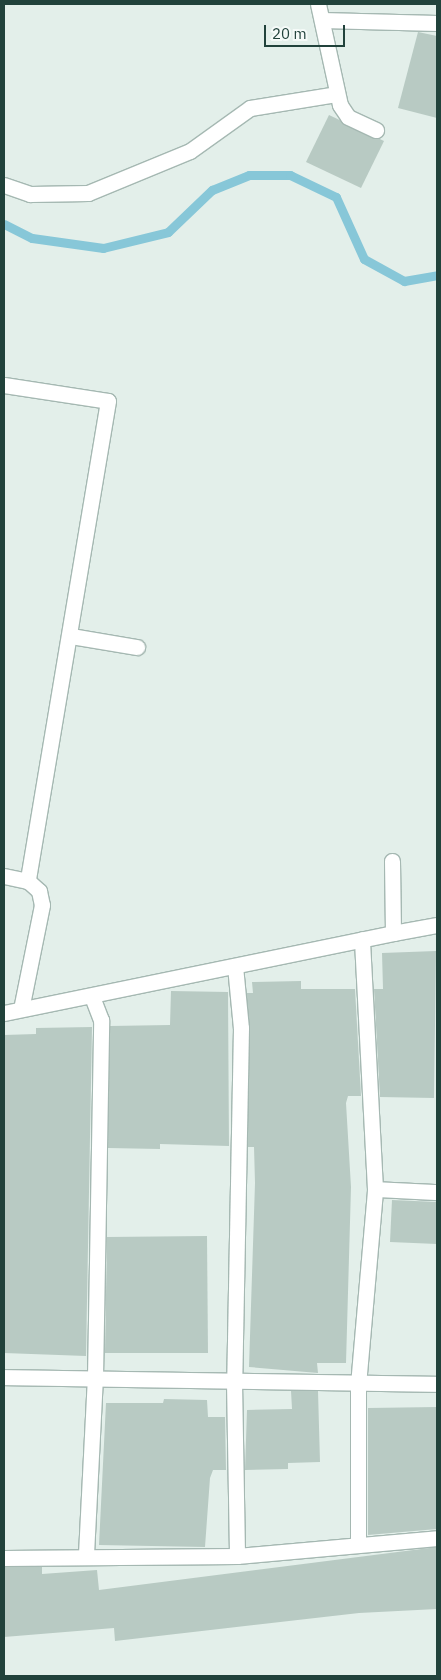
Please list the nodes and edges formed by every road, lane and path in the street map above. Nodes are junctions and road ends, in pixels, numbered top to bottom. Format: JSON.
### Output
{"nodes":[{"id":1,"x":318,"y":4,"type":"edge"},
{"id":2,"x":322,"y":20,"type":"junction"},
{"id":3,"x":437,"y":23,"type":"edge"},
{"id":4,"x":336,"y":94,"type":"junction"},
{"id":5,"x":376,"y":130,"type":"dead end"},
{"id":6,"x":4,"y":185,"type":"edge"},
{"id":7,"x":4,"y":384,"type":"edge"},
{"id":8,"x":71,"y":636,"type":"junction"},
{"id":9,"x":137,"y":647,"type":"dead end"},
{"id":10,"x":392,"y":861,"type":"dead end"},
{"id":11,"x":4,"y":876,"type":"edge"},
{"id":12,"x":28,"y":881,"type":"junction"},
{"id":13,"x":437,"y":924,"type":"edge"},
{"id":14,"x":393,"y":933,"type":"junction"},
{"id":15,"x":362,"y":939,"type":"junction"},
{"id":16,"x":235,"y":966,"type":"junction"},
{"id":17,"x":92,"y":996,"type":"junction"},
{"id":18,"x":22,"y":1009,"type":"junction"},
{"id":19,"x":4,"y":1013,"type":"edge"},
{"id":20,"x":375,"y":1189,"type":"junction"},
{"id":21,"x":437,"y":1192,"type":"edge"},
{"id":22,"x":95,"y":1377,"type":"junction"},
{"id":23,"x":4,"y":1378,"type":"edge"},
{"id":24,"x":234,"y":1382,"type":"junction"},
{"id":25,"x":437,"y":1384,"type":"edge"},
{"id":26,"x":358,"y":1385,"type":"junction"},
{"id":27,"x":437,"y":1538,"type":"edge"},
{"id":28,"x":358,"y":1545,"type":"junction"},
{"id":29,"x":86,"y":1554,"type":"junction"},
{"id":30,"x":236,"y":1556,"type":"junction"},
{"id":31,"x":4,"y":1558,"type":"edge"}],
"edges":[{"from":1,"to":2,"type":"street"},
{"from":2,"to":3,"type":"street"},
{"from":2,"to":4,"type":"street"},
{"from":4,"to":5,"type":"street"},
{"from":4,"to":6,"type":"street"},
{"from":7,"to":8,"type":"street"},
{"from":8,"to":9,"type":"street"},
{"from":8,"to":12,"type":"street"},
{"from":10,"to":14,"type":"street"},
{"from":11,"to":12,"type":"street"},
{"from":12,"to":18,"type":"street"},
{"from":13,"to":14,"type":"street"},
{"from":14,"to":15,"type":"street"},
{"from":15,"to":16,"type":"street"},
{"from":15,"to":20,"type":"street"},
{"from":16,"to":17,"type":"street"},
{"from":16,"to":24,"type":"street"},
{"from":17,"to":18,"type":"street"},
{"from":17,"to":22,"type":"street"},
{"from":18,"to":19,"type":"street"},
{"from":20,"to":21,"type":"street"},
{"from":20,"to":26,"type":"street"},
{"from":22,"to":23,"type":"street"},
{"from":22,"to":24,"type":"street"},
{"from":22,"to":29,"type":"street"},
{"from":24,"to":26,"type":"street"},
{"from":24,"to":30,"type":"street"},
{"from":25,"to":26,"type":"street"},
{"from":26,"to":28,"type":"street"},
{"from":27,"to":28,"type":"street"},
{"from":28,"to":30,"type":"street"},
{"from":29,"to":30,"type":"street"},
{"from":29,"to":31,"type":"street"}]}
